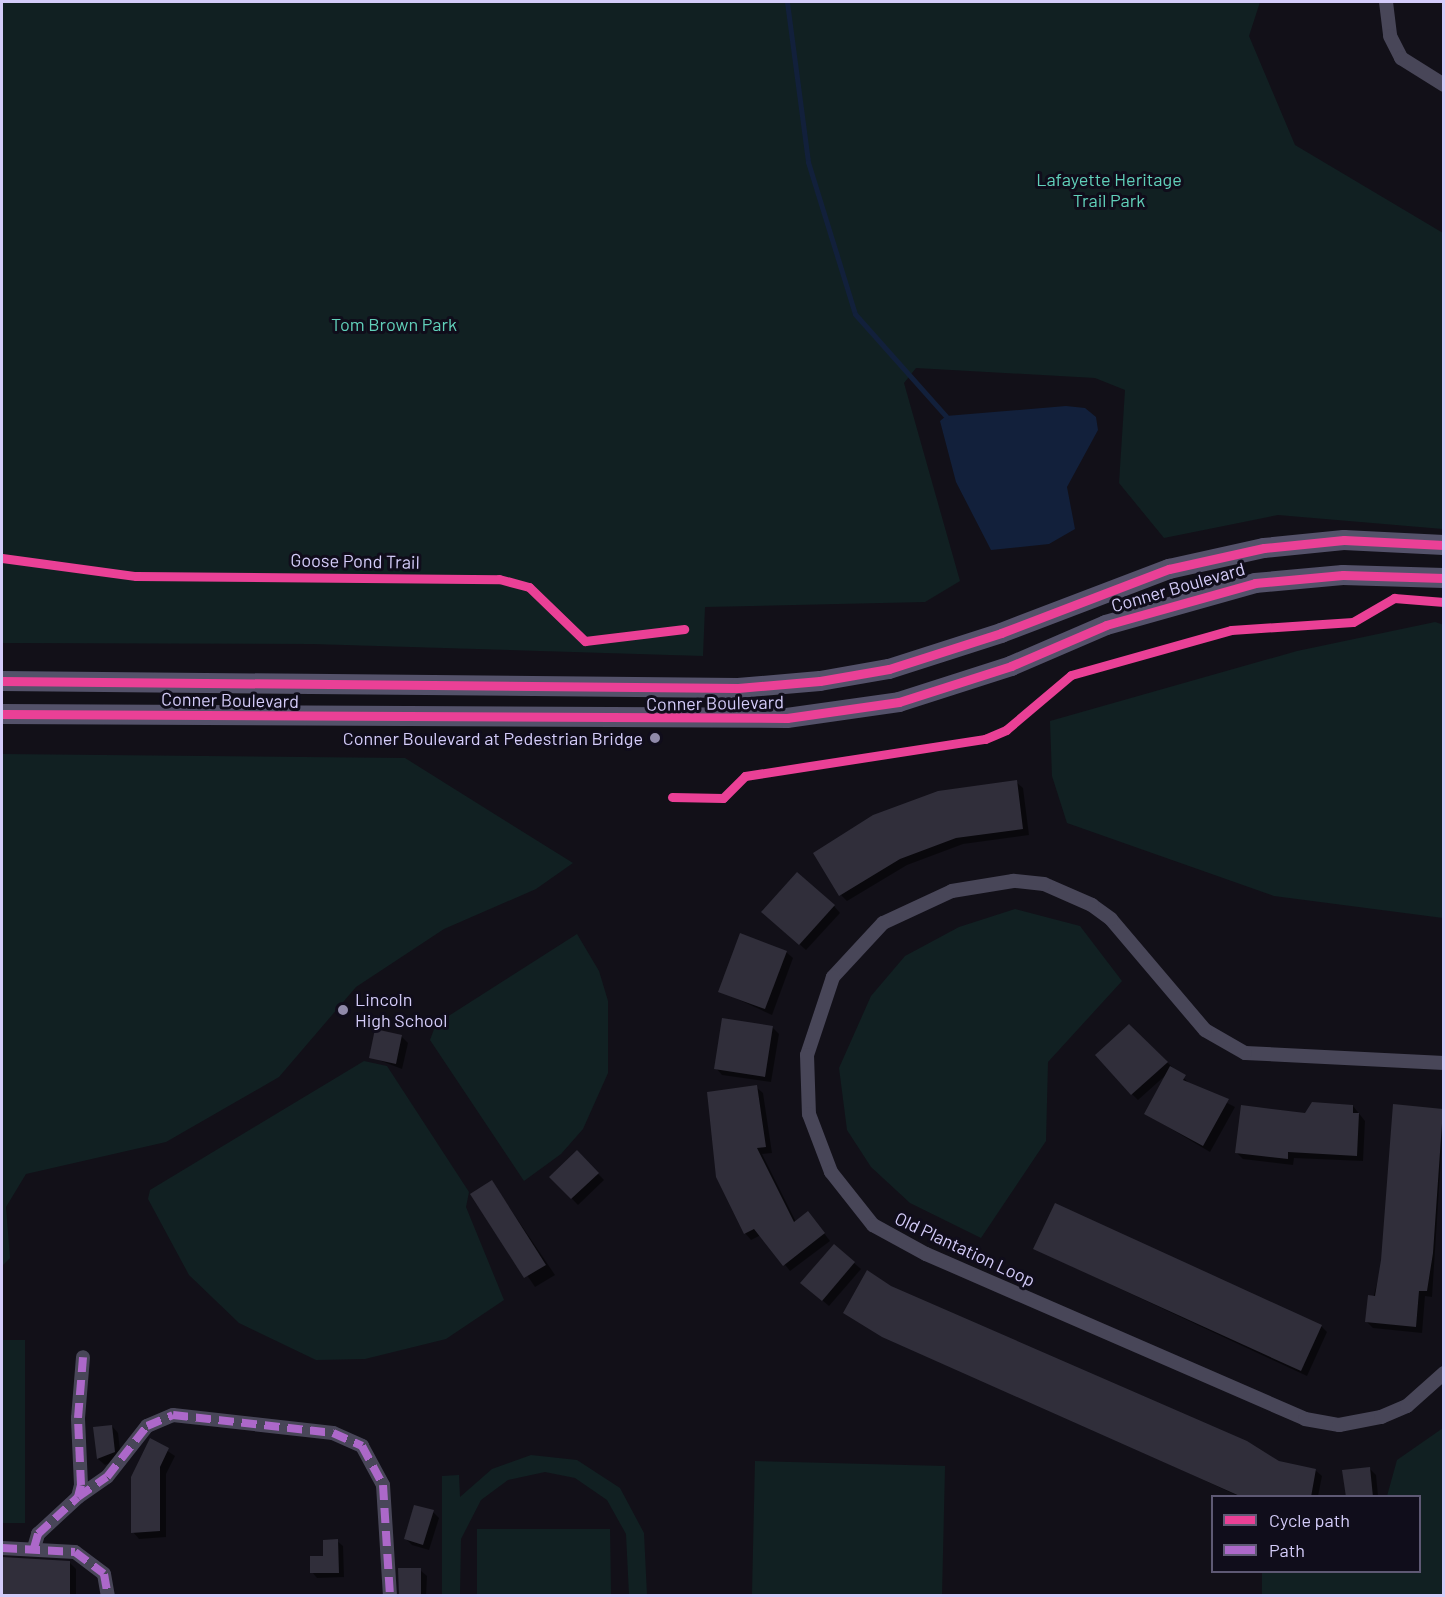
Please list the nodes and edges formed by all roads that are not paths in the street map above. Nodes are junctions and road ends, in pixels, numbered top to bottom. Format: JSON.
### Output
{"nodes":[{"id":1,"x":1386,"y":2,"type":"edge"},
{"id":2,"x":1443,"y":85,"type":"edge"},
{"id":3,"x":1443,"y":545,"type":"edge"},
{"id":4,"x":1443,"y":578,"type":"edge"},
{"id":5,"x":2,"y":681,"type":"edge"},
{"id":6,"x":673,"y":688,"type":"junction"},
{"id":7,"x":2,"y":714,"type":"edge"},
{"id":8,"x":674,"y":722,"type":"junction"},
{"id":9,"x":1443,"y":1063,"type":"edge"},
{"id":10,"x":83,"y":1357,"type":"dead end"},
{"id":11,"x":1443,"y":1373,"type":"edge"},
{"id":12,"x":78,"y":1497,"type":"junction"},
{"id":13,"x":2,"y":1548,"type":"edge"},
{"id":14,"x":34,"y":1548,"type":"junction"},
{"id":15,"x":108,"y":1596,"type":"edge"},
{"id":16,"x":390,"y":1596,"type":"edge"}],
"edges":[{"from":1,"to":2,"type":"street"},
{"from":3,"to":6,"type":"main road","name":"Conner Boulevard"},
{"from":4,"to":8,"type":"main road","name":"Conner Boulevard"},
{"from":5,"to":6,"type":"main road","name":"Conner Boulevard"},
{"from":6,"to":8,"type":"main road"},
{"from":7,"to":8,"type":"main road","name":"Conner Boulevard"},
{"from":9,"to":11,"type":"street","name":"Old Plantation Loop"},
{"from":10,"to":12,"type":"street"},
{"from":12,"to":14,"type":"street"},
{"from":12,"to":16,"type":"street"},
{"from":13,"to":14,"type":"street"},
{"from":14,"to":15,"type":"street"}]}
